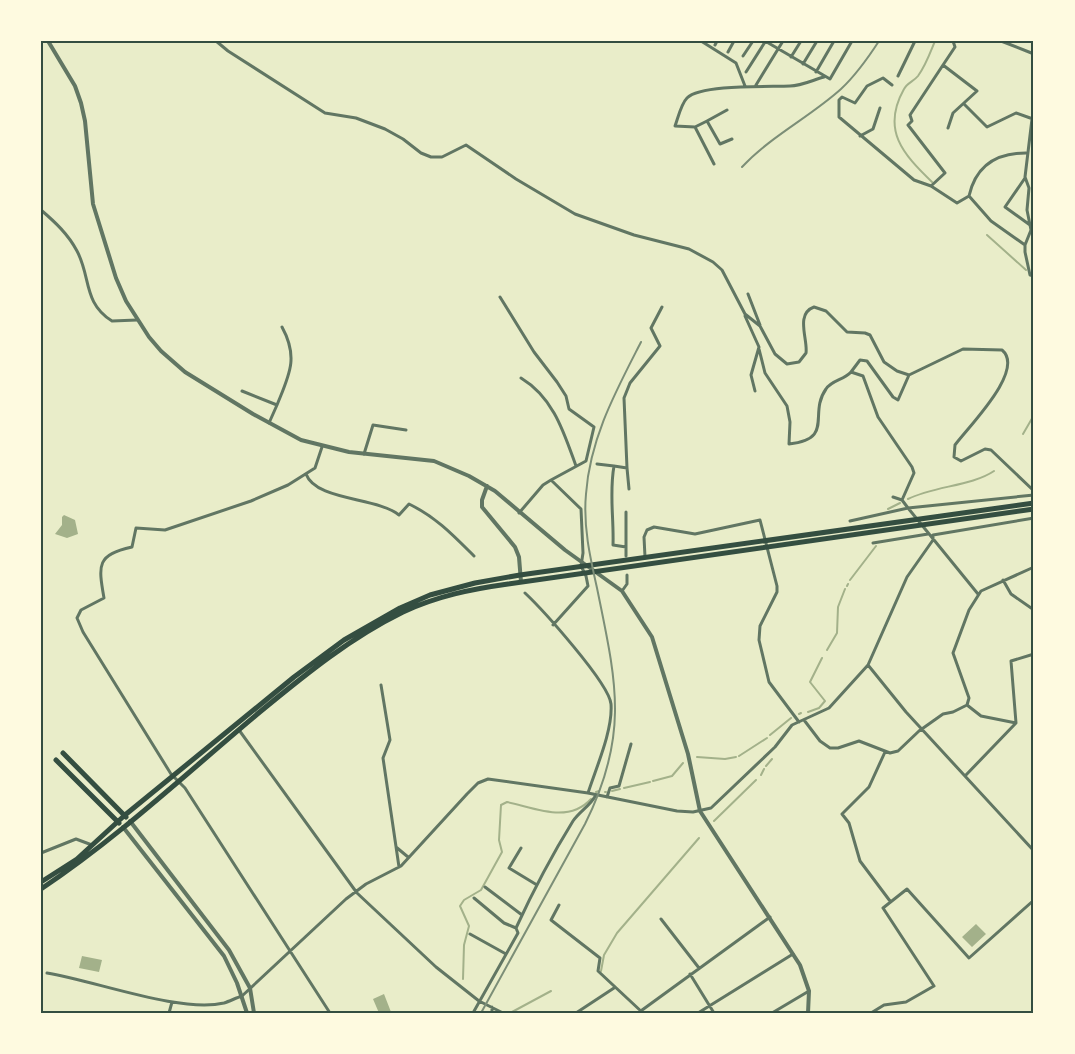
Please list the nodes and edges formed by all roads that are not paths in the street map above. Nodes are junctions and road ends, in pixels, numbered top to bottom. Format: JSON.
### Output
{"nodes":[{"id":1,"x":48,"y":41,"type":"edge"},
{"id":2,"x":216,"y":41,"type":"edge"},
{"id":3,"x":701,"y":41,"type":"edge"},
{"id":4,"x":717,"y":41,"type":"edge"},
{"id":5,"x":734,"y":41,"type":"edge"},
{"id":6,"x":753,"y":41,"type":"edge"},
{"id":7,"x":765,"y":41,"type":"edge"},
{"id":8,"x":783,"y":41,"type":"edge"},
{"id":9,"x":800,"y":41,"type":"edge"},
{"id":10,"x":818,"y":41,"type":"edge"},
{"id":11,"x":834,"y":41,"type":"edge"},
{"id":12,"x":852,"y":41,"type":"edge"},
{"id":13,"x":915,"y":41,"type":"edge"},
{"id":14,"x":954,"y":41,"type":"edge"},
{"id":15,"x":1001,"y":41,"type":"edge"},
{"id":16,"x":715,"y":45,"type":"dead end"},
{"id":17,"x":779,"y":49,"type":"junction"},
{"id":18,"x":728,"y":52,"type":"dead end"},
{"id":19,"x":1034,"y":54,"type":"edge"},
{"id":20,"x":744,"y":56,"type":"dead end"},
{"id":21,"x":791,"y":57,"type":"junction"},
{"id":22,"x":803,"y":64,"type":"junction"},
{"id":23,"x":943,"y":66,"type":"junction"},
{"id":24,"x":746,"y":72,"type":"dead end"},
{"id":25,"x":816,"y":72,"type":"junction"},
{"id":26,"x":898,"y":76,"type":"dead end"},
{"id":27,"x":824,"y":77,"type":"junction"},
{"id":28,"x":755,"y":85,"type":"junction"},
{"id":29,"x":892,"y":85,"type":"dead end"},
{"id":30,"x":745,"y":87,"type":"junction"},
{"id":31,"x":964,"y":104,"type":"junction"},
{"id":32,"x":880,"y":108,"type":"dead end"},
{"id":33,"x":727,"y":110,"type":"dead end"},
{"id":34,"x":1033,"y":119,"type":"edge"},
{"id":35,"x":707,"y":121,"type":"junction"},
{"id":36,"x":695,"y":127,"type":"junction"},
{"id":37,"x":948,"y":128,"type":"dead end"},
{"id":38,"x":860,"y":136,"type":"junction"},
{"id":39,"x":732,"y":138,"type":"dead end"},
{"id":40,"x":1026,"y":153,"type":"junction"},
{"id":41,"x":714,"y":164,"type":"dead end"},
{"id":42,"x":1025,"y":178,"type":"junction"},
{"id":43,"x":931,"y":186,"type":"junction"},
{"id":44,"x":969,"y":196,"type":"junction"},
{"id":45,"x":41,"y":210,"type":"edge"},
{"id":46,"x":1030,"y":225,"type":"junction"},
{"id":47,"x":1025,"y":244,"type":"junction"},
{"id":48,"x":1034,"y":276,"type":"edge"},
{"id":49,"x":748,"y":294,"type":"dead end"},
{"id":50,"x":500,"y":297,"type":"dead end"},
{"id":51,"x":662,"y":307,"type":"dead end"},
{"id":52,"x":745,"y":314,"type":"junction"},
{"id":53,"x":136,"y":320,"type":"junction"},
{"id":54,"x":760,"y":326,"type":"junction"},
{"id":55,"x":282,"y":328,"type":"dead end"},
{"id":56,"x":759,"y":349,"type":"junction"},
{"id":57,"x":851,"y":372,"type":"junction"},
{"id":58,"x":909,"y":375,"type":"junction"},
{"id":59,"x":521,"y":378,"type":"dead end"},
{"id":60,"x":242,"y":391,"type":"dead end"},
{"id":61,"x":755,"y":391,"type":"dead end"},
{"id":62,"x":277,"y":405,"type":"junction"},
{"id":63,"x":269,"y":423,"type":"junction"},
{"id":64,"x":406,"y":430,"type":"dead end"},
{"id":65,"x":322,"y":447,"type":"junction"},
{"id":66,"x":364,"y":454,"type":"junction"},
{"id":67,"x":597,"y":464,"type":"dead end"},
{"id":68,"x":576,"y":466,"type":"junction"},
{"id":69,"x":614,"y":466,"type":"junction"},
{"id":70,"x":627,"y":468,"type":"junction"},
{"id":71,"x":306,"y":474,"type":"junction"},
{"id":72,"x":551,"y":480,"type":"junction"},
{"id":73,"x":487,"y":486,"type":"junction"},
{"id":74,"x":629,"y":489,"type":"dead end"},
{"id":75,"x":1034,"y":493,"type":"edge"},
{"id":76,"x":893,"y":497,"type":"dead end"},
{"id":77,"x":902,"y":500,"type":"junction"},
{"id":78,"x":1033,"y":506,"type":"edge"},
{"id":79,"x":908,"y":508,"type":"junction"},
{"id":80,"x":626,"y":512,"type":"dead end"},
{"id":81,"x":519,"y":513,"type":"junction"},
{"id":82,"x":1034,"y":518,"type":"edge"},
{"id":83,"x":861,"y":519,"type":"junction"},
{"id":84,"x":850,"y":521,"type":"dead end"},
{"id":85,"x":858,"y":528,"type":"junction"},
{"id":86,"x":929,"y":534,"type":"junction"},
{"id":87,"x":934,"y":540,"type":"junction"},
{"id":88,"x":873,"y":543,"type":"dead end"},
{"id":89,"x":626,"y":547,"type":"junction"},
{"id":90,"x":474,"y":556,"type":"dead end"},
{"id":91,"x":629,"y":558,"type":"junction"},
{"id":92,"x":644,"y":558,"type":"junction"},
{"id":93,"x":580,"y":560,"type":"junction"},
{"id":94,"x":1034,"y":567,"type":"edge"},
{"id":95,"x":520,"y":575,"type":"junction"},
{"id":96,"x":627,"y":575,"type":"dead end"},
{"id":97,"x":1003,"y":580,"type":"junction"},
{"id":98,"x":521,"y":582,"type":"junction"},
{"id":99,"x":622,"y":592,"type":"junction"},
{"id":100,"x":525,"y":593,"type":"dead end"},
{"id":101,"x":978,"y":594,"type":"junction"},
{"id":102,"x":1034,"y":610,"type":"edge"},
{"id":103,"x":553,"y":625,"type":"junction"},
{"id":104,"x":1034,"y":654,"type":"edge"},
{"id":105,"x":868,"y":665,"type":"junction"},
{"id":106,"x":381,"y":685,"type":"dead end"},
{"id":107,"x":967,"y":705,"type":"junction"},
{"id":108,"x":804,"y":720,"type":"junction"},
{"id":109,"x":799,"y":722,"type":"junction"},
{"id":110,"x":1016,"y":723,"type":"junction"},
{"id":111,"x":239,"y":730,"type":"junction"},
{"id":112,"x":922,"y":730,"type":"junction"},
{"id":113,"x":631,"y":744,"type":"dead end"},
{"id":114,"x":885,"y":752,"type":"junction"},
{"id":115,"x":63,"y":753,"type":"dead end"},
{"id":116,"x":56,"y":760,"type":"dead end"},
{"id":117,"x":965,"y":776,"type":"junction"},
{"id":118,"x":173,"y":777,"type":"junction"},
{"id":119,"x":178,"y":782,"type":"junction"},
{"id":120,"x":588,"y":793,"type":"junction"},
{"id":121,"x":596,"y":795,"type":"junction"},
{"id":122,"x":607,"y":797,"type":"junction"},
{"id":123,"x":700,"y":811,"type":"junction"},
{"id":124,"x":125,"y":815,"type":"junction"},
{"id":125,"x":118,"y":821,"type":"junction"},
{"id":126,"x":130,"y":821,"type":"junction"},
{"id":127,"x":122,"y":827,"type":"junction"},
{"id":128,"x":92,"y":845,"type":"junction"},
{"id":129,"x":395,"y":847,"type":"junction"},
{"id":130,"x":522,"y":848,"type":"dead end"},
{"id":131,"x":1034,"y":851,"type":"edge"},
{"id":132,"x":41,"y":853,"type":"edge"},
{"id":133,"x":409,"y":858,"type":"junction"},
{"id":134,"x":399,"y":867,"type":"junction"},
{"id":135,"x":41,"y":882,"type":"edge"},
{"id":136,"x":537,"y":886,"type":"junction"},
{"id":137,"x":485,"y":887,"type":"dead end"},
{"id":138,"x":41,"y":889,"type":"edge"},
{"id":139,"x":357,"y":893,"type":"junction"},
{"id":140,"x":474,"y":898,"type":"dead end"},
{"id":141,"x":1034,"y":900,"type":"edge"},
{"id":142,"x":890,"y":901,"type":"junction"},
{"id":143,"x":559,"y":905,"type":"dead end"},
{"id":144,"x":522,"y":915,"type":"junction"},
{"id":145,"x":770,"y":917,"type":"junction"},
{"id":146,"x":661,"y":919,"type":"dead end"},
{"id":147,"x":516,"y":928,"type":"junction"},
{"id":148,"x":470,"y":934,"type":"dead end"},
{"id":149,"x":290,"y":950,"type":"junction"},
{"id":150,"x":506,"y":954,"type":"junction"},
{"id":151,"x":793,"y":954,"type":"junction"},
{"id":152,"x":699,"y":968,"type":"junction"},
{"id":153,"x":47,"y":972,"type":"dead end"},
{"id":154,"x":690,"y":974,"type":"junction"},
{"id":155,"x":250,"y":988,"type":"junction"},
{"id":156,"x":614,"y":988,"type":"junction"},
{"id":157,"x":809,"y":991,"type":"junction"},
{"id":158,"x":242,"y":996,"type":"junction"},
{"id":159,"x":480,"y":1001,"type":"junction"},
{"id":160,"x":172,"y":1002,"type":"junction"},
{"id":161,"x":710,"y":1005,"type":"junction"},
{"id":162,"x":492,"y":1007,"type":"junction"},
{"id":163,"x":641,"y":1012,"type":"edge"},
{"id":164,"x":170,"y":1013,"type":"edge"},
{"id":165,"x":247,"y":1013,"type":"edge"},
{"id":166,"x":254,"y":1013,"type":"edge"},
{"id":167,"x":330,"y":1013,"type":"edge"},
{"id":168,"x":472,"y":1013,"type":"edge"},
{"id":169,"x":492,"y":1013,"type":"edge"},
{"id":170,"x":503,"y":1013,"type":"edge"},
{"id":171,"x":576,"y":1013,"type":"edge"},
{"id":172,"x":698,"y":1013,"type":"edge"},
{"id":173,"x":714,"y":1013,"type":"edge"},
{"id":174,"x":772,"y":1013,"type":"edge"},
{"id":175,"x":808,"y":1013,"type":"edge"},
{"id":176,"x":871,"y":1013,"type":"edge"}],
"edges":[{"from":1,"to":53,"type":"street"},
{"from":2,"to":52,"type":"street"},
{"from":3,"to":30,"type":"street"},
{"from":4,"to":16,"type":"street"},
{"from":5,"to":18,"type":"street"},
{"from":6,"to":20,"type":"street"},
{"from":7,"to":17,"type":"street"},
{"from":7,"to":24,"type":"street"},
{"from":8,"to":17,"type":"street"},
{"from":9,"to":21,"type":"street"},
{"from":10,"to":22,"type":"street"},
{"from":11,"to":25,"type":"street"},
{"from":12,"to":27,"type":"street"},
{"from":13,"to":26,"type":"street"},
{"from":14,"to":23,"type":"street"},
{"from":15,"to":19,"type":"street"},
{"from":17,"to":21,"type":"street"},
{"from":17,"to":28,"type":"street"},
{"from":21,"to":22,"type":"street"},
{"from":22,"to":25,"type":"street"},
{"from":23,"to":31,"type":"street"},
{"from":23,"to":43,"type":"street"},
{"from":25,"to":27,"type":"street"},
{"from":27,"to":28,"type":"street"},
{"from":28,"to":30,"type":"street"},
{"from":29,"to":38,"type":"street"},
{"from":30,"to":36,"type":"street"},
{"from":31,"to":34,"type":"street"},
{"from":31,"to":37,"type":"street"},
{"from":32,"to":38,"type":"street"},
{"from":33,"to":35,"type":"street"},
{"from":34,"to":40,"type":"street"},
{"from":35,"to":36,"type":"street"},
{"from":35,"to":39,"type":"street"},
{"from":36,"to":41,"type":"street"},
{"from":38,"to":43,"type":"street"},
{"from":40,"to":42,"type":"street"},
{"from":40,"to":44,"type":"street"},
{"from":42,"to":46,"type":"street"},
{"from":42,"to":46,"type":"street"},
{"from":43,"to":44,"type":"street"},
{"from":44,"to":47,"type":"street"},
{"from":45,"to":53,"type":"street"},
{"from":46,"to":47,"type":"street"},
{"from":47,"to":48,"type":"street"},
{"from":49,"to":54,"type":"street"},
{"from":50,"to":68,"type":"street"},
{"from":51,"to":70,"type":"street"},
{"from":52,"to":54,"type":"street"},
{"from":52,"to":56,"type":"street"},
{"from":53,"to":63,"type":"street"},
{"from":54,"to":58,"type":"street"},
{"from":55,"to":62,"type":"street"},
{"from":56,"to":57,"type":"street"},
{"from":56,"to":61,"type":"street"},
{"from":57,"to":58,"type":"street"},
{"from":57,"to":77,"type":"street"},
{"from":58,"to":75,"type":"street"},
{"from":59,"to":68,"type":"street"},
{"from":60,"to":62,"type":"street"},
{"from":62,"to":63,"type":"street"},
{"from":63,"to":65,"type":"street"},
{"from":64,"to":66,"type":"street"},
{"from":65,"to":66,"type":"street"},
{"from":65,"to":71,"type":"street"},
{"from":66,"to":73,"type":"street"},
{"from":67,"to":69,"type":"street"},
{"from":68,"to":72,"type":"street"},
{"from":69,"to":70,"type":"street"},
{"from":69,"to":89,"type":"street"},
{"from":70,"to":74,"type":"street"},
{"from":71,"to":90,"type":"street"},
{"from":71,"to":118,"type":"street"},
{"from":72,"to":81,"type":"street"},
{"from":72,"to":93,"type":"street"},
{"from":73,"to":81,"type":"street"},
{"from":73,"to":95,"type":"street"},
{"from":75,"to":79,"type":"street"},
{"from":76,"to":77,"type":"street"},
{"from":77,"to":79,"type":"street"},
{"from":78,"to":85,"type":"highway"},
{"from":78,"to":98,"type":"highway"},
{"from":79,"to":83,"type":"street"},
{"from":79,"to":86,"type":"street"},
{"from":80,"to":89,"type":"street"},
{"from":81,"to":93,"type":"street"},
{"from":82,"to":87,"type":"street"},
{"from":83,"to":84,"type":"street"},
{"from":83,"to":85,"type":"street"},
{"from":85,"to":92,"type":"highway"},
{"from":86,"to":87,"type":"street"},
{"from":86,"to":88,"type":"street"},
{"from":87,"to":101,"type":"street"},
{"from":87,"to":105,"type":"street"},
{"from":89,"to":91,"type":"street"},
{"from":91,"to":92,"type":"highway"},
{"from":91,"to":95,"type":"highway"},
{"from":92,"to":109,"type":"street"},
{"from":93,"to":99,"type":"street"},
{"from":93,"to":103,"type":"street"},
{"from":94,"to":97,"type":"street"},
{"from":95,"to":98,"type":"street"},
{"from":95,"to":118,"type":"highway"},
{"from":96,"to":99,"type":"street"},
{"from":97,"to":101,"type":"street"},
{"from":97,"to":102,"type":"street"},
{"from":98,"to":111,"type":"highway"},
{"from":99,"to":123,"type":"street"},
{"from":100,"to":103,"type":"street"},
{"from":101,"to":107,"type":"street"},
{"from":103,"to":120,"type":"street"},
{"from":104,"to":110,"type":"street"},
{"from":105,"to":108,"type":"street"},
{"from":105,"to":112,"type":"street"},
{"from":106,"to":129,"type":"street"},
{"from":107,"to":110,"type":"street"},
{"from":107,"to":112,"type":"street"},
{"from":108,"to":109,"type":"street"},
{"from":108,"to":114,"type":"street"},
{"from":109,"to":123,"type":"street"},
{"from":110,"to":117,"type":"street"},
{"from":111,"to":119,"type":"highway"},
{"from":111,"to":139,"type":"street"},
{"from":112,"to":114,"type":"street"},
{"from":112,"to":117,"type":"street"},
{"from":113,"to":122,"type":"street"},
{"from":114,"to":142,"type":"street"},
{"from":115,"to":124,"type":"highway"},
{"from":116,"to":125,"type":"highway"},
{"from":117,"to":131,"type":"street"},
{"from":118,"to":119,"type":"street"},
{"from":118,"to":124,"type":"highway"},
{"from":119,"to":126,"type":"highway"},
{"from":119,"to":149,"type":"street"},
{"from":120,"to":121,"type":"street"},
{"from":120,"to":133,"type":"street"},
{"from":121,"to":122,"type":"street"},
{"from":121,"to":136,"type":"street"},
{"from":122,"to":123,"type":"street"},
{"from":123,"to":145,"type":"street"},
{"from":124,"to":125,"type":"highway"},
{"from":124,"to":126,"type":"highway"},
{"from":125,"to":127,"type":"highway"},
{"from":125,"to":128,"type":"highway"},
{"from":126,"to":127,"type":"highway"},
{"from":126,"to":155,"type":"street"},
{"from":127,"to":138,"type":"highway"},
{"from":127,"to":158,"type":"street"},
{"from":128,"to":132,"type":"street"},
{"from":128,"to":135,"type":"highway"},
{"from":129,"to":133,"type":"street"},
{"from":129,"to":134,"type":"street"},
{"from":130,"to":136,"type":"street"},
{"from":133,"to":134,"type":"street"},
{"from":134,"to":139,"type":"street"},
{"from":136,"to":144,"type":"street"},
{"from":137,"to":144,"type":"street"},
{"from":139,"to":149,"type":"street"},
{"from":139,"to":159,"type":"street"},
{"from":140,"to":147,"type":"street"},
{"from":141,"to":142,"type":"street"},
{"from":142,"to":176,"type":"street"},
{"from":143,"to":156,"type":"street"},
{"from":144,"to":147,"type":"street"},
{"from":145,"to":151,"type":"street"},
{"from":145,"to":152,"type":"street"},
{"from":146,"to":152,"type":"street"},
{"from":147,"to":150,"type":"street"},
{"from":148,"to":150,"type":"street"},
{"from":149,"to":155,"type":"street"},
{"from":149,"to":167,"type":"street"},
{"from":150,"to":159,"type":"street"},
{"from":151,"to":157,"type":"street"},
{"from":151,"to":161,"type":"street"},
{"from":152,"to":154,"type":"street"},
{"from":153,"to":160,"type":"street"},
{"from":154,"to":161,"type":"street"},
{"from":154,"to":163,"type":"street"},
{"from":155,"to":158,"type":"street"},
{"from":155,"to":166,"type":"street"},
{"from":156,"to":163,"type":"street"},
{"from":156,"to":171,"type":"street"},
{"from":157,"to":174,"type":"street"},
{"from":157,"to":175,"type":"street"},
{"from":158,"to":160,"type":"street"},
{"from":158,"to":165,"type":"street"},
{"from":159,"to":162,"type":"street"},
{"from":159,"to":168,"type":"street"},
{"from":160,"to":164,"type":"street"},
{"from":161,"to":172,"type":"street"},
{"from":161,"to":173,"type":"street"},
{"from":162,"to":169,"type":"street"},
{"from":162,"to":170,"type":"street"}]}
